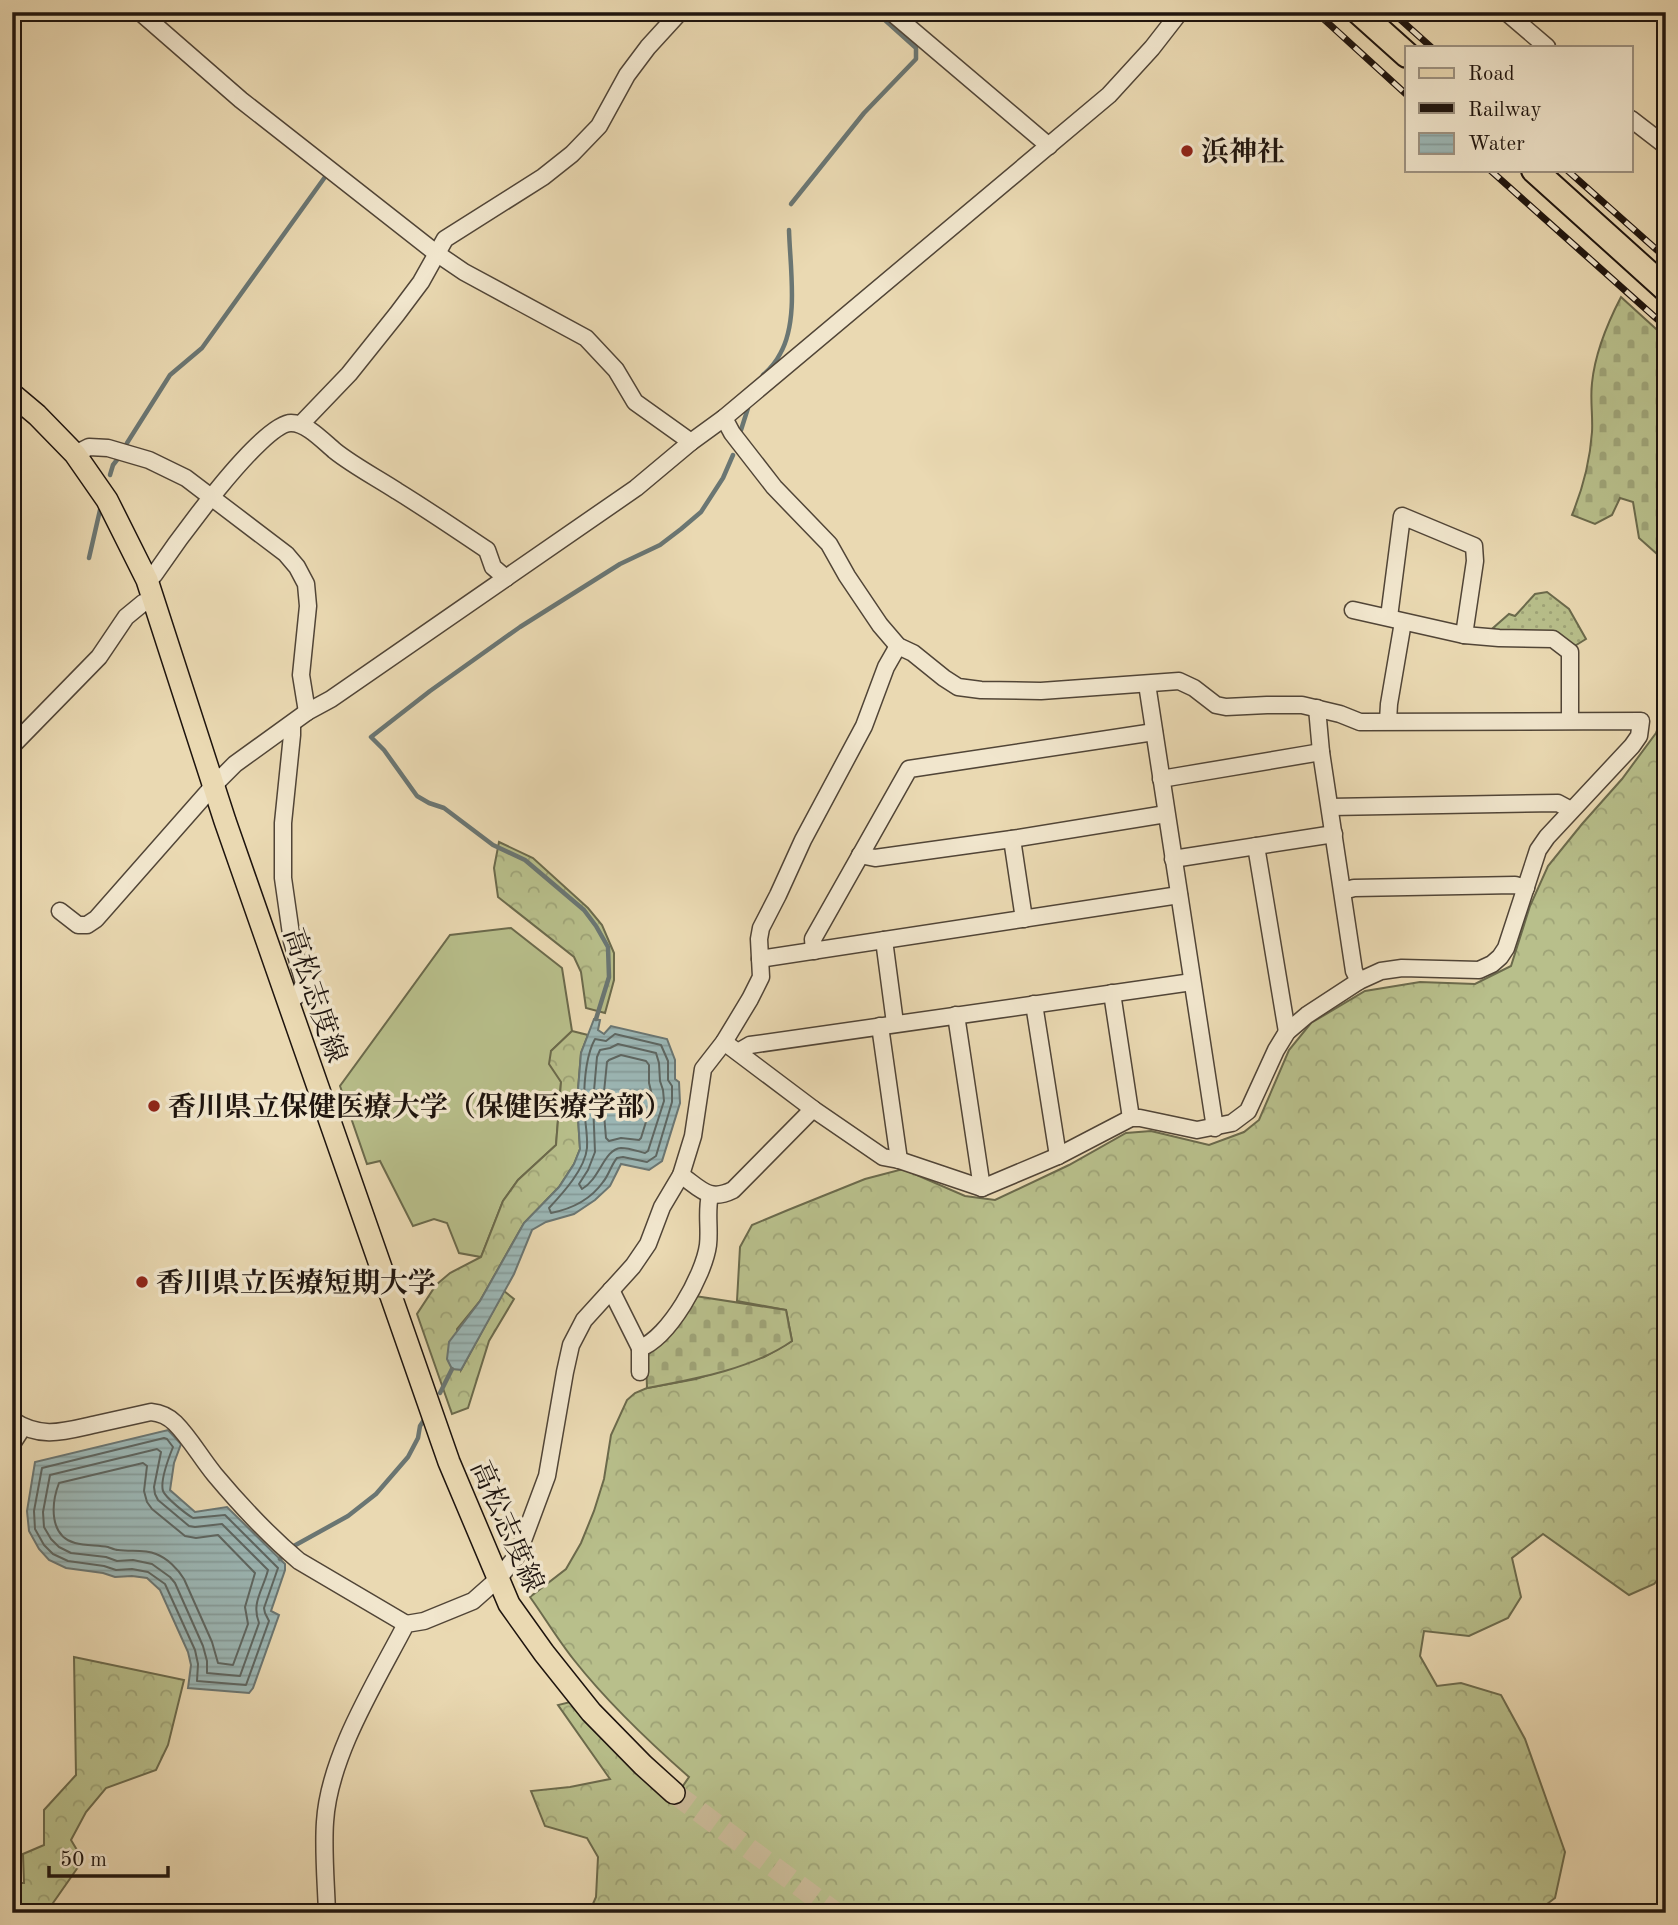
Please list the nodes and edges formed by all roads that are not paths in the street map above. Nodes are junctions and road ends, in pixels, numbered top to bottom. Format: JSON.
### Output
{"nodes":[{"id":1,"x":139,"y":12,"type":"edge"},
{"id":2,"x":680,"y":12,"type":"edge"},
{"id":3,"x":891,"y":12,"type":"edge"},
{"id":4,"x":1180,"y":12,"type":"edge"},
{"id":5,"x":1359,"y":12,"type":"edge"},
{"id":6,"x":1506,"y":12,"type":"edge"},
{"id":7,"x":1546,"y":46,"type":"edge"},
{"id":8,"x":1405,"y":53,"type":"edge"},
{"id":9,"x":1632,"y":121,"type":"edge"},
{"id":10,"x":1049,"y":146,"type":"junction"},
{"id":11,"x":1666,"y":146,"type":"edge"},
{"id":12,"x":1536,"y":172,"type":"edge"},
{"id":13,"x":436,"y":253,"type":"junction"},
{"id":14,"x":1666,"y":289,"type":"edge"},
{"id":15,"x":12,"y":394,"type":"edge"},
{"id":16,"x":724,"y":418,"type":"junction"},
{"id":17,"x":302,"y":424,"type":"junction"},
{"id":18,"x":691,"y":442,"type":"junction"},
{"id":19,"x":75,"y":454,"type":"junction"},
{"id":20,"x":211,"y":497,"type":"junction"},
{"id":21,"x":506,"y":579,"type":"junction"},
{"id":22,"x":147,"y":580,"type":"junction"},
{"id":23,"x":155,"y":601,"type":"junction"},
{"id":24,"x":1353,"y":610,"type":"dead end"},
{"id":25,"x":1396,"y":619,"type":"junction"},
{"id":26,"x":1464,"y":635,"type":"junction"},
{"id":27,"x":898,"y":646,"type":"junction"},
{"id":28,"x":1147,"y":684,"type":"junction"},
{"id":29,"x":1317,"y":708,"type":"junction"},
{"id":30,"x":307,"y":712,"type":"junction"},
{"id":31,"x":1570,"y":720,"type":"junction"},
{"id":32,"x":1388,"y":721,"type":"junction"},
{"id":33,"x":292,"y":724,"type":"junction"},
{"id":34,"x":1154,"y":732,"type":"junction"},
{"id":35,"x":12,"y":746,"type":"edge"},
{"id":36,"x":1321,"y":752,"type":"junction"},
{"id":37,"x":1161,"y":779,"type":"junction"},
{"id":38,"x":214,"y":785,"type":"junction"},
{"id":39,"x":1330,"y":807,"type":"junction"},
{"id":40,"x":1571,"y":810,"type":"junction"},
{"id":41,"x":1166,"y":814,"type":"junction"},
{"id":42,"x":1334,"y":834,"type":"junction"},
{"id":43,"x":1012,"y":839,"type":"junction"},
{"id":44,"x":1255,"y":846,"type":"junction"},
{"id":45,"x":860,"y":855,"type":"junction"},
{"id":46,"x":1173,"y":859,"type":"junction"},
{"id":47,"x":1526,"y":888,"type":"junction"},
{"id":48,"x":1343,"y":891,"type":"junction"},
{"id":49,"x":1179,"y":895,"type":"junction"},
{"id":50,"x":60,"y":911,"type":"dead end"},
{"id":51,"x":1024,"y":919,"type":"junction"},
{"id":52,"x":884,"y":940,"type":"junction"},
{"id":53,"x":814,"y":951,"type":"junction"},
{"id":54,"x":760,"y":960,"type":"junction"},
{"id":55,"x":1359,"y":981,"type":"junction"},
{"id":56,"x":1192,"y":982,"type":"junction"},
{"id":57,"x":1112,"y":993,"type":"junction"},
{"id":58,"x":289,"y":1002,"type":"junction"},
{"id":59,"x":1034,"y":1004,"type":"junction"},
{"id":60,"x":956,"y":1015,"type":"junction"},
{"id":61,"x":888,"y":1025,"type":"junction"},
{"id":62,"x":1287,"y":1032,"type":"junction"},
{"id":63,"x":724,"y":1042,"type":"junction"},
{"id":64,"x":738,"y":1052,"type":"junction"},
{"id":65,"x":813,"y":1109,"type":"junction"},
{"id":66,"x":1131,"y":1118,"type":"junction"},
{"id":67,"x":1214,"y":1128,"type":"junction"},
{"id":68,"x":1058,"y":1156,"type":"junction"},
{"id":69,"x":899,"y":1160,"type":"junction"},
{"id":70,"x":681,"y":1175,"type":"junction"},
{"id":71,"x":982,"y":1188,"type":"junction"},
{"id":72,"x":710,"y":1195,"type":"junction"},
{"id":73,"x":611,"y":1290,"type":"junction"},
{"id":74,"x":640,"y":1348,"type":"junction"},
{"id":75,"x":640,"y":1372,"type":"dead end"},
{"id":76,"x":18,"y":1423,"type":"edge"},
{"id":77,"x":12,"y":1444,"type":"edge"},
{"id":78,"x":499,"y":1578,"type":"junction"},
{"id":79,"x":406,"y":1624,"type":"junction"},
{"id":80,"x":674,"y":1793,"type":"tunnel mouth"},
{"id":81,"x":327,"y":1913,"type":"edge"}],
"edges":[{"from":1,"to":13,"type":"street"},
{"from":2,"to":13,"type":"street"},
{"from":3,"to":10,"type":"street"},
{"from":4,"to":10,"type":"street"},
{"from":5,"to":8,"type":"highway"},
{"from":6,"to":7,"type":"street"},
{"from":9,"to":11,"type":"street"},
{"from":10,"to":16,"type":"street"},
{"from":12,"to":14,"type":"highway"},
{"from":13,"to":17,"type":"street"},
{"from":13,"to":18,"type":"street"},
{"from":15,"to":19,"type":"main road","name":"高松志度線"},
{"from":16,"to":18,"type":"street"},
{"from":16,"to":27,"type":"street"},
{"from":17,"to":20,"type":"street"},
{"from":17,"to":21,"type":"street"},
{"from":18,"to":21,"type":"street"},
{"from":19,"to":20,"type":"street"},
{"from":19,"to":22,"type":"main road","name":"高松志度線"},
{"from":20,"to":22,"type":"street"},
{"from":20,"to":30,"type":"street"},
{"from":21,"to":30,"type":"street"},
{"from":22,"to":23,"type":"main road","name":"高松志度線"},
{"from":23,"to":35,"type":"street"},
{"from":23,"to":38,"type":"main road","name":"高松志度線"},
{"from":24,"to":25,"type":"street"},
{"from":25,"to":26,"type":"street"},
{"from":25,"to":26,"type":"street"},
{"from":25,"to":32,"type":"street"},
{"from":26,"to":31,"type":"street"},
{"from":27,"to":28,"type":"street"},
{"from":27,"to":54,"type":"street"},
{"from":28,"to":29,"type":"street"},
{"from":28,"to":34,"type":"street"},
{"from":29,"to":32,"type":"street"},
{"from":29,"to":36,"type":"street"},
{"from":30,"to":33,"type":"street"},
{"from":31,"to":32,"type":"street"},
{"from":31,"to":40,"type":"street"},
{"from":33,"to":38,"type":"street"},
{"from":33,"to":58,"type":"street"},
{"from":34,"to":37,"type":"street"},
{"from":34,"to":45,"type":"street"},
{"from":36,"to":37,"type":"street"},
{"from":36,"to":39,"type":"street"},
{"from":37,"to":41,"type":"street"},
{"from":38,"to":50,"type":"street"},
{"from":38,"to":58,"type":"main road","name":"高松志度線"},
{"from":39,"to":40,"type":"street"},
{"from":39,"to":42,"type":"street"},
{"from":40,"to":47,"type":"street"},
{"from":41,"to":43,"type":"street"},
{"from":41,"to":46,"type":"street"},
{"from":42,"to":44,"type":"street"},
{"from":42,"to":48,"type":"street"},
{"from":43,"to":45,"type":"street"},
{"from":43,"to":51,"type":"street"},
{"from":44,"to":46,"type":"street"},
{"from":44,"to":62,"type":"street"},
{"from":45,"to":53,"type":"street"},
{"from":46,"to":49,"type":"street"},
{"from":47,"to":48,"type":"street"},
{"from":47,"to":55,"type":"street"},
{"from":48,"to":55,"type":"street"},
{"from":49,"to":51,"type":"street"},
{"from":49,"to":56,"type":"street"},
{"from":51,"to":52,"type":"street"},
{"from":52,"to":53,"type":"street"},
{"from":52,"to":61,"type":"street"},
{"from":53,"to":54,"type":"street"},
{"from":54,"to":63,"type":"street"},
{"from":55,"to":62,"type":"street"},
{"from":56,"to":57,"type":"street"},
{"from":56,"to":67,"type":"street"},
{"from":57,"to":59,"type":"street"},
{"from":57,"to":66,"type":"street"},
{"from":58,"to":78,"type":"main road","name":"高松志度線"},
{"from":59,"to":60,"type":"street"},
{"from":59,"to":68,"type":"street"},
{"from":60,"to":61,"type":"street"},
{"from":60,"to":71,"type":"street"},
{"from":61,"to":64,"type":"street"},
{"from":61,"to":69,"type":"street"},
{"from":62,"to":67,"type":"street"},
{"from":63,"to":64,"type":"street"},
{"from":63,"to":70,"type":"street"},
{"from":64,"to":65,"type":"street"},
{"from":65,"to":69,"type":"street"},
{"from":65,"to":72,"type":"street"},
{"from":66,"to":67,"type":"street"},
{"from":66,"to":68,"type":"street"},
{"from":68,"to":71,"type":"street"},
{"from":69,"to":71,"type":"street"},
{"from":70,"to":72,"type":"street"},
{"from":70,"to":73,"type":"street"},
{"from":72,"to":74,"type":"street"},
{"from":73,"to":74,"type":"street"},
{"from":73,"to":78,"type":"street"},
{"from":74,"to":75,"type":"street"},
{"from":76,"to":77,"type":"street"},
{"from":76,"to":79,"type":"street"},
{"from":78,"to":79,"type":"street"},
{"from":78,"to":80,"type":"main road","name":"高松志度線"},
{"from":79,"to":81,"type":"street"}]}
